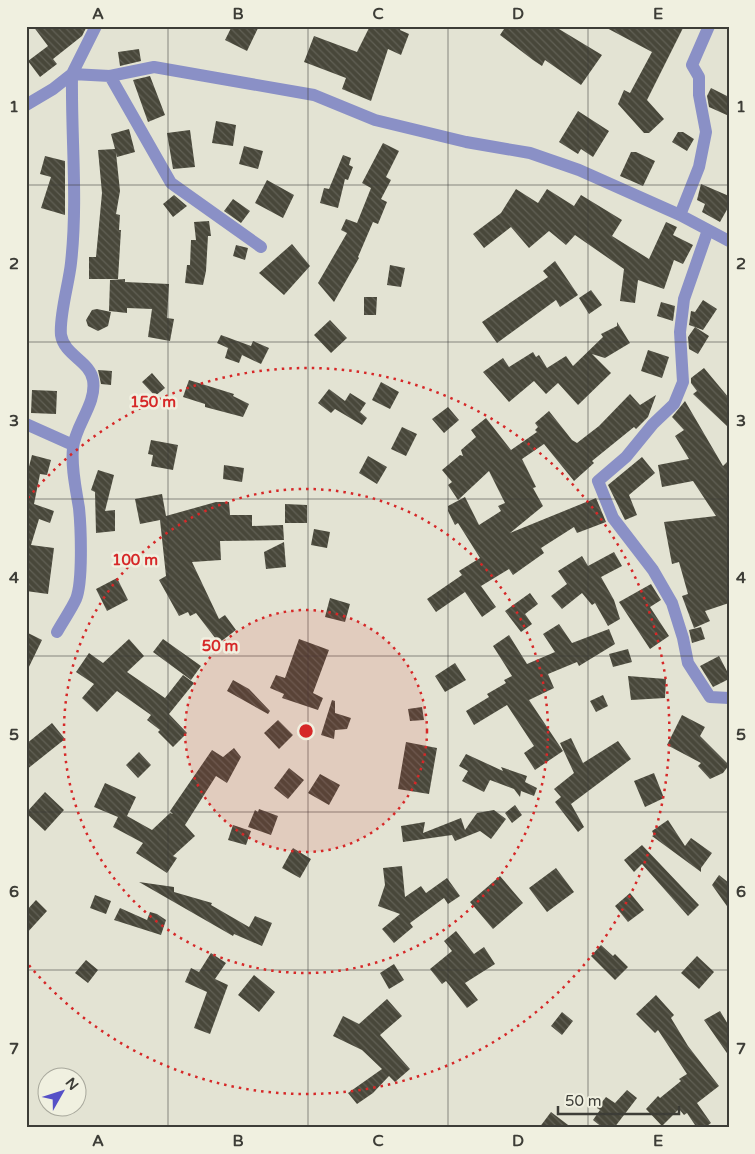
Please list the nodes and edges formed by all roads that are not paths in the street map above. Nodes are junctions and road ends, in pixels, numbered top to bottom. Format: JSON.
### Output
{"nodes":[{"id":1,"x":96,"y":26,"type":"edge"},
{"id":2,"x":709,"y":26,"type":"edge"},
{"id":3,"x":72,"y":74,"type":"junction"},
{"id":4,"x":110,"y":76,"type":"junction"},
{"id":5,"x":26,"y":105,"type":"edge"},
{"id":6,"x":680,"y":215,"type":"junction"},
{"id":7,"x":708,"y":230,"type":"junction"},
{"id":8,"x":729,"y":241,"type":"edge"},
{"id":9,"x":261,"y":247,"type":"dead end"},
{"id":10,"x":26,"y":424,"type":"edge"},
{"id":11,"x":73,"y":445,"type":"junction"},
{"id":12,"x":57,"y":632,"type":"dead end"},
{"id":13,"x":729,"y":698,"type":"edge"}],
"edges":[{"from":1,"to":3,"type":"street"},
{"from":2,"to":6,"type":"street"},
{"from":3,"to":4,"type":"street"},
{"from":3,"to":5,"type":"street"},
{"from":3,"to":11,"type":"street"},
{"from":4,"to":6,"type":"street"},
{"from":4,"to":9,"type":"street"},
{"from":6,"to":7,"type":"street"},
{"from":7,"to":8,"type":"street"},
{"from":7,"to":13,"type":"street"},
{"from":10,"to":11,"type":"street"},
{"from":11,"to":12,"type":"street"}]}
